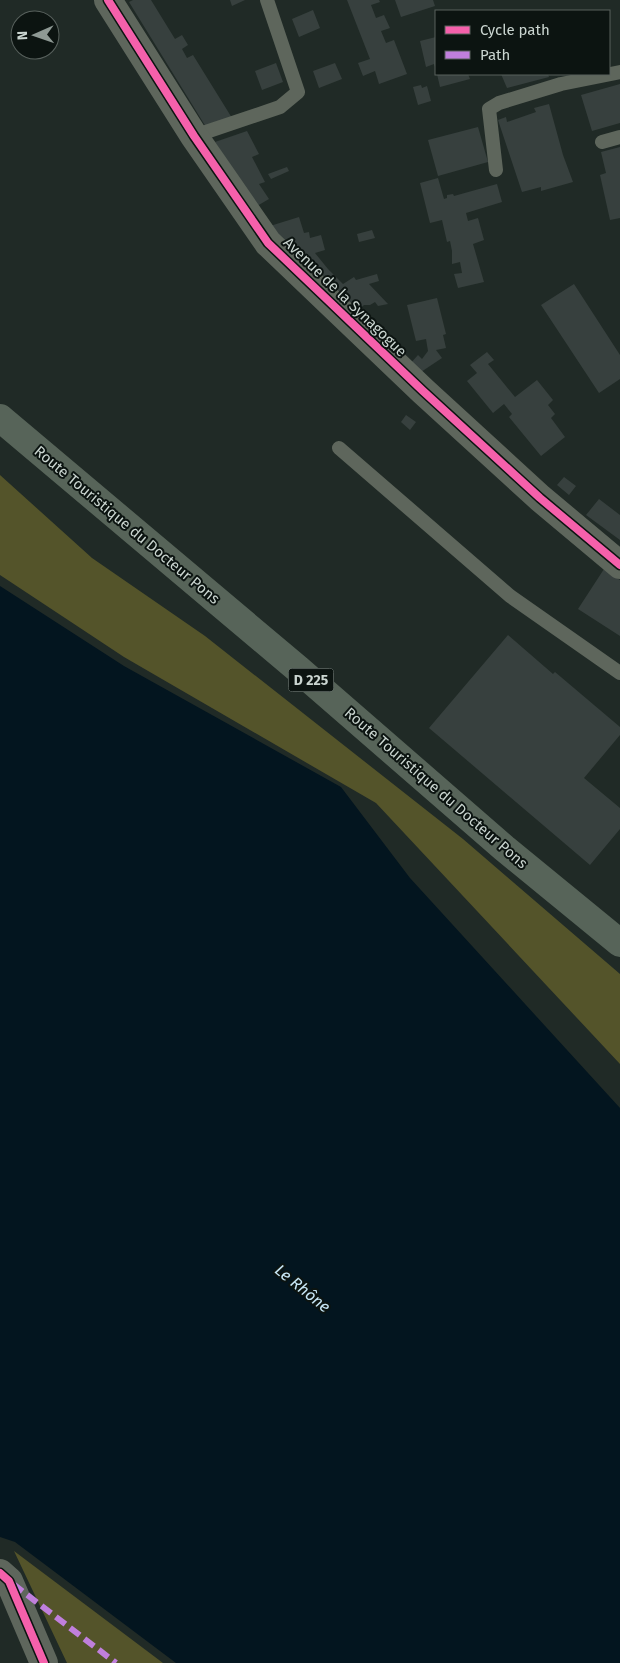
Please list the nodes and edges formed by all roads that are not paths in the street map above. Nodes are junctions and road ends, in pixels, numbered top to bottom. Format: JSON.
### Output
{"nodes":[{"id":1,"x":108,"y":0,"type":"edge"},
{"id":2,"x":267,"y":0,"type":"edge"},
{"id":3,"x":605,"y":75,"type":"edge"},
{"id":4,"x":194,"y":136,"type":"junction"},
{"id":5,"x":620,"y":137,"type":"edge"},
{"id":6,"x":602,"y":142,"type":"dead end"},
{"id":7,"x":496,"y":170,"type":"dead end"},
{"id":8,"x":0,"y":418,"type":"edge"},
{"id":9,"x":339,"y":448,"type":"dead end"},
{"id":10,"x":620,"y":565,"type":"edge"},
{"id":11,"x":620,"y":673,"type":"edge"},
{"id":12,"x":620,"y":943,"type":"edge"},
{"id":13,"x":3,"y":1579,"type":"edge"},
{"id":14,"x":44,"y":1663,"type":"edge"}],
"edges":[{"from":1,"to":4,"type":"street","name":"Avenue de la Synagogue"},
{"from":2,"to":4,"type":"lane"},
{"from":3,"to":7,"type":"lane"},
{"from":4,"to":10,"type":"street","name":"Avenue de la Synagogue"},
{"from":5,"to":6,"type":"lane"},
{"from":8,"to":12,"type":"highway","name":"Route Touristique du Docteur Pons","number":"D 225"},
{"from":9,"to":11,"type":"lane"},
{"from":13,"to":14,"type":"street"}]}
